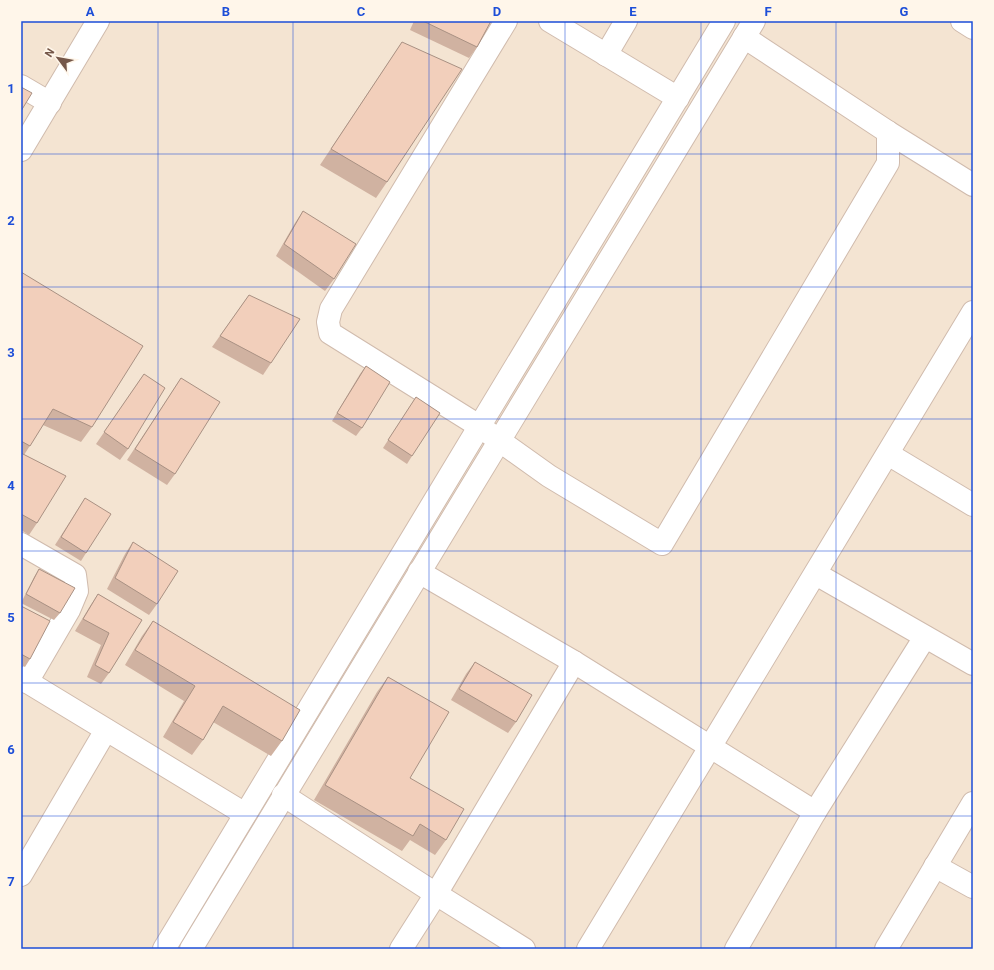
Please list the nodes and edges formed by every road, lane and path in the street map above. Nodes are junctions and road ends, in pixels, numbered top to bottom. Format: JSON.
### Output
{"nodes":[{"id":1,"x":98,"y":21,"type":"edge"},
{"id":2,"x":506,"y":21,"type":"edge"},
{"id":3,"x":550,"y":21,"type":"edge"},
{"id":4,"x":626,"y":21,"type":"edge"},
{"id":5,"x":724,"y":21,"type":"edge"},
{"id":6,"x":962,"y":21,"type":"edge"},
{"id":7,"x":973,"y":28,"type":"edge"},
{"id":8,"x":749,"y":29,"type":"edge"},
{"id":9,"x":606,"y":55,"type":"junction"},
{"id":10,"x":21,"y":86,"type":"edge"},
{"id":11,"x":678,"y":98,"type":"junction"},
{"id":12,"x":50,"y":103,"type":"junction"},
{"id":13,"x":888,"y":132,"type":"junction"},
{"id":14,"x":21,"y":150,"type":"edge"},
{"id":15,"x":973,"y":185,"type":"edge"},
{"id":16,"x":973,"y":312,"type":"edge"},
{"id":17,"x":479,"y":426,"type":"junction"},
{"id":18,"x":499,"y":442,"type":"junction"},
{"id":19,"x":888,"y":454,"type":"junction"},
{"id":20,"x":973,"y":505,"type":"edge"},
{"id":21,"x":21,"y":544,"type":"edge"},
{"id":22,"x":419,"y":572,"type":"junction"},
{"id":23,"x":816,"y":574,"type":"junction"},
{"id":24,"x":925,"y":637,"type":"junction"},
{"id":25,"x":574,"y":662,"type":"junction"},
{"id":26,"x":973,"y":664,"type":"edge"},
{"id":27,"x":24,"y":680,"type":"edge"},
{"id":28,"x":106,"y":730,"type":"junction"},
{"id":29,"x":710,"y":746,"type":"junction"},
{"id":30,"x":283,"y":795,"type":"junction"},
{"id":31,"x":973,"y":803,"type":"edge"},
{"id":32,"x":815,"y":812,"type":"junction"},
{"id":33,"x":245,"y":814,"type":"junction"},
{"id":34,"x":935,"y":866,"type":"junction"},
{"id":35,"x":21,"y":875,"type":"edge"},
{"id":36,"x":973,"y":887,"type":"edge"},
{"id":37,"x":436,"y":894,"type":"junction"},
{"id":38,"x":164,"y":949,"type":"edge"},
{"id":39,"x":191,"y":949,"type":"edge"},
{"id":40,"x":401,"y":949,"type":"edge"},
{"id":41,"x":524,"y":949,"type":"edge"},
{"id":42,"x":588,"y":949,"type":"edge"},
{"id":43,"x":736,"y":949,"type":"edge"},
{"id":44,"x":886,"y":949,"type":"edge"}],
"edges":[{"from":1,"to":12,"type":"street"},
{"from":2,"to":17,"type":"street"},
{"from":3,"to":9,"type":"street"},
{"from":4,"to":9,"type":"street"},
{"from":5,"to":11,"type":"street"},
{"from":6,"to":7,"type":"street"},
{"from":8,"to":13,"type":"street"},
{"from":8,"to":18,"type":"street"},
{"from":9,"to":11,"type":"street"},
{"from":10,"to":12,"type":"street"},
{"from":11,"to":17,"type":"street"},
{"from":12,"to":14,"type":"street"},
{"from":13,"to":15,"type":"street"},
{"from":13,"to":18,"type":"street"},
{"from":16,"to":19,"type":"street"},
{"from":17,"to":18,"type":"street"},
{"from":17,"to":33,"type":"street"},
{"from":18,"to":22,"type":"street"},
{"from":19,"to":20,"type":"street"},
{"from":19,"to":23,"type":"street"},
{"from":21,"to":27,"type":"street"},
{"from":22,"to":25,"type":"street"},
{"from":22,"to":30,"type":"street"},
{"from":23,"to":24,"type":"street"},
{"from":23,"to":29,"type":"street"},
{"from":24,"to":26,"type":"street"},
{"from":24,"to":32,"type":"street"},
{"from":25,"to":29,"type":"street"},
{"from":25,"to":37,"type":"street"},
{"from":27,"to":28,"type":"street"},
{"from":28,"to":33,"type":"street"},
{"from":28,"to":35,"type":"street"},
{"from":29,"to":32,"type":"street"},
{"from":29,"to":42,"type":"street"},
{"from":30,"to":37,"type":"street"},
{"from":30,"to":39,"type":"street"},
{"from":31,"to":34,"type":"street"},
{"from":32,"to":43,"type":"street"},
{"from":33,"to":38,"type":"street"},
{"from":34,"to":36,"type":"street"},
{"from":34,"to":44,"type":"street"},
{"from":37,"to":40,"type":"street"},
{"from":37,"to":41,"type":"street"}]}
